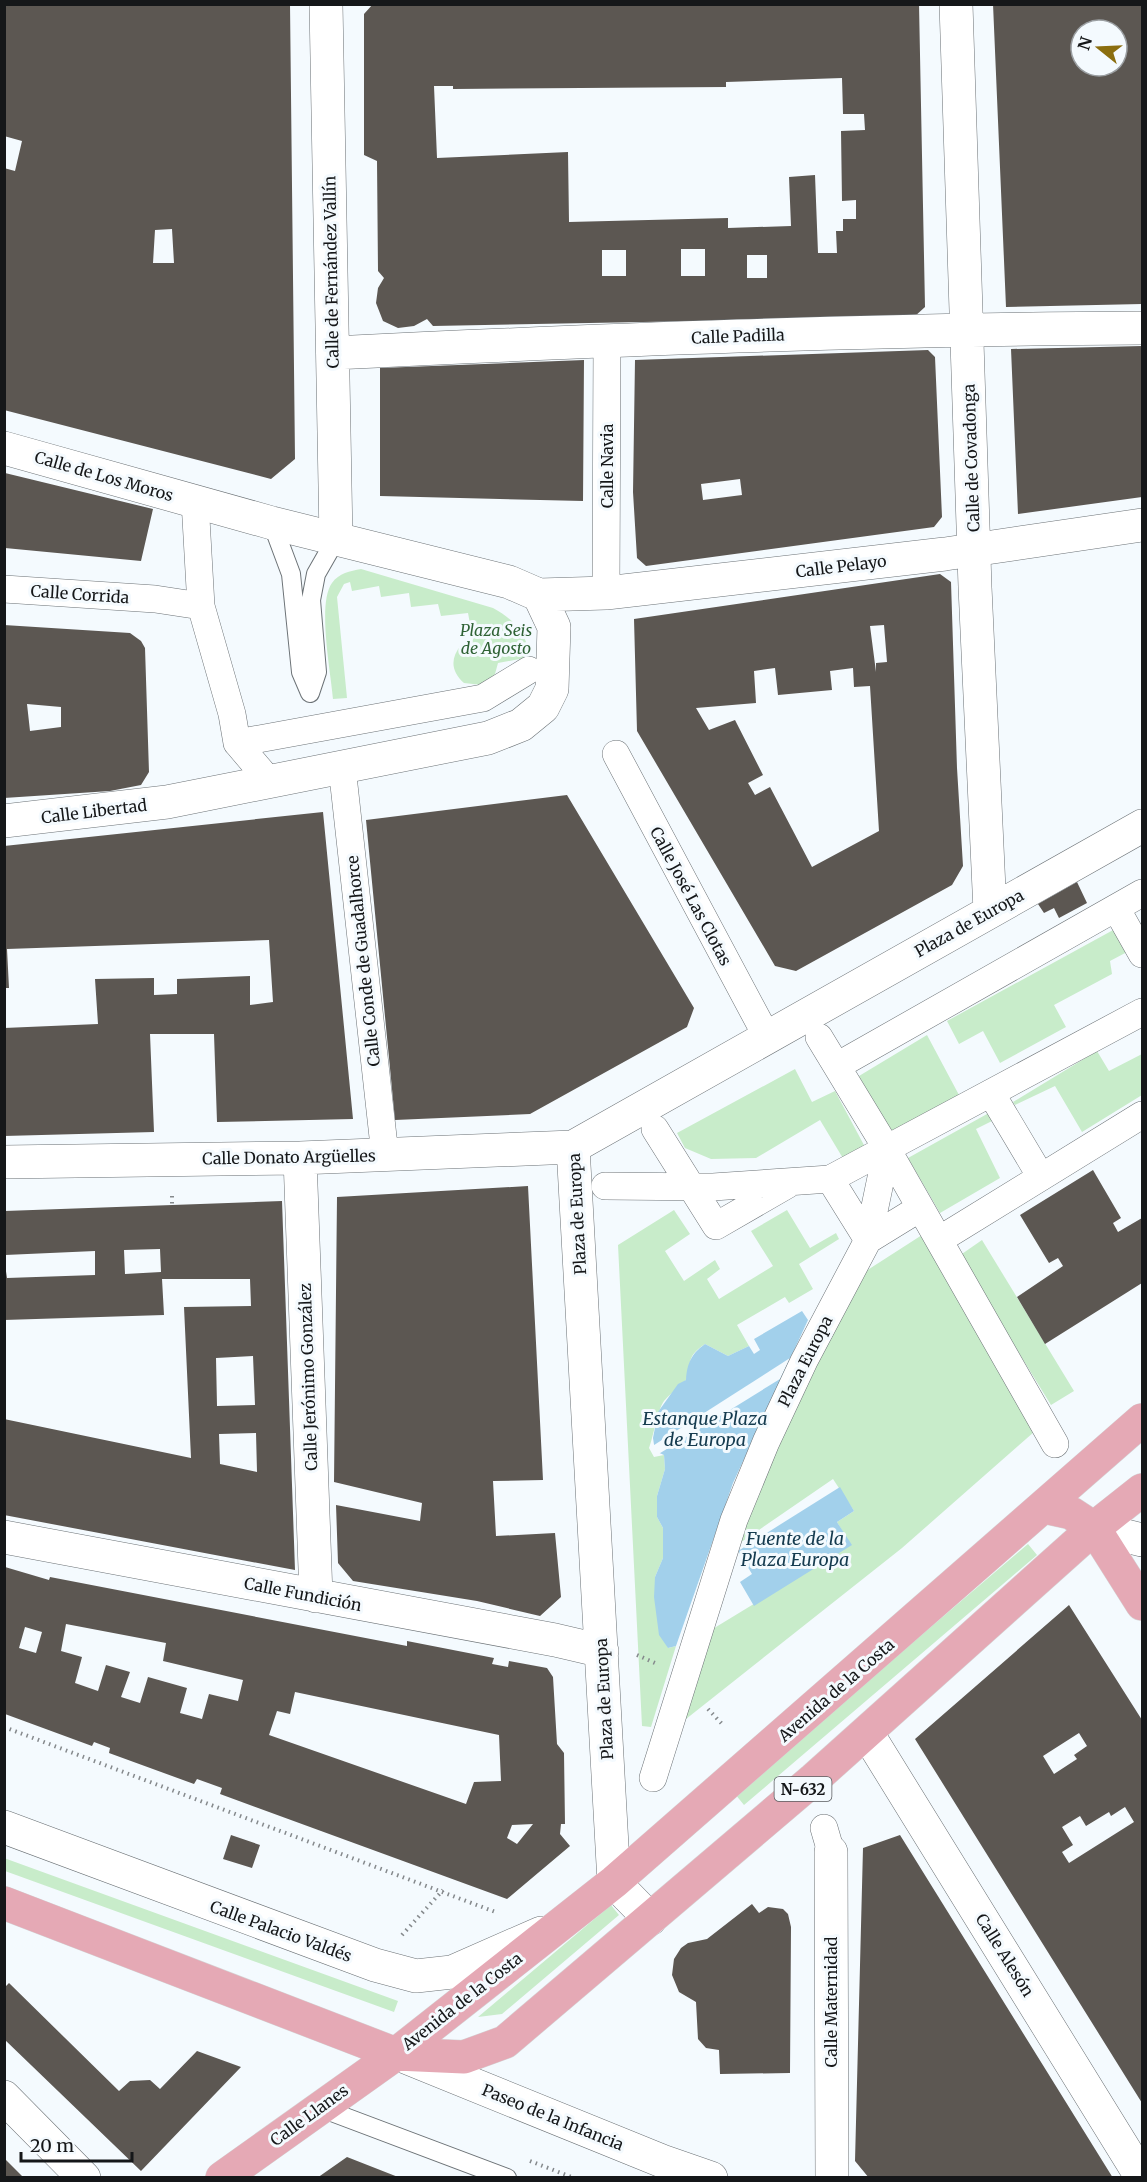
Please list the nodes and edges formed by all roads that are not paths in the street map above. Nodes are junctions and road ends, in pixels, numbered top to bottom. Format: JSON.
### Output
{"nodes":[{"id":1,"x":326,"y":4,"type":"edge"},
{"id":2,"x":956,"y":4,"type":"edge"},
{"id":3,"x":966,"y":328,"type":"junction"},
{"id":4,"x":1143,"y":328,"type":"edge"},
{"id":5,"x":607,"y":340,"type":"junction"},
{"id":6,"x":333,"y":352,"type":"junction"},
{"id":7,"x":4,"y":448,"type":"edge"},
{"id":8,"x":195,"y":505,"type":"junction"},
{"id":9,"x":272,"y":523,"type":"junction"},
{"id":10,"x":1143,"y":525,"type":"edge"},
{"id":11,"x":336,"y":539,"type":"junction"},
{"id":12,"x":974,"y":549,"type":"junction"},
{"id":13,"x":4,"y":590,"type":"edge"},
{"id":14,"x":606,"y":593,"type":"junction"},
{"id":15,"x":539,"y":595,"type":"junction"},
{"id":16,"x":201,"y":606,"type":"junction"},
{"id":17,"x":529,"y":670,"type":"dead end"},
{"id":18,"x":237,"y":742,"type":"junction"},
{"id":19,"x":616,"y":754,"type":"dead end"},
{"id":20,"x":342,"y":768,"type":"junction"},
{"id":21,"x":272,"y":783,"type":"junction"},
{"id":22,"x":4,"y":821,"type":"edge"},
{"id":23,"x":1143,"y":826,"type":"edge"},
{"id":24,"x":1143,"y":892,"type":"edge"},
{"id":25,"x":1116,"y":908,"type":"junction"},
{"id":26,"x":990,"y":911,"type":"junction"},
{"id":27,"x":1143,"y":954,"type":"edge"},
{"id":28,"x":1143,"y":1012,"type":"edge"},
{"id":29,"x":767,"y":1037,"type":"junction"},
{"id":30,"x":819,"y":1037,"type":"dead end"},
{"id":31,"x":837,"y":1066,"type":"junction"},
{"id":32,"x":991,"y":1093,"type":"junction"},
{"id":33,"x":1143,"y":1115,"type":"edge"},
{"id":34,"x":655,"y":1129,"type":"dead end"},
{"id":35,"x":573,"y":1147,"type":"junction"},
{"id":36,"x":887,"y":1149,"type":"junction"},
{"id":37,"x":385,"y":1155,"type":"junction"},
{"id":38,"x":300,"y":1158,"type":"junction"},
{"id":39,"x":4,"y":1162,"type":"edge"},
{"id":40,"x":1041,"y":1177,"type":"junction"},
{"id":41,"x":830,"y":1179,"type":"junction"},
{"id":42,"x":794,"y":1181,"type":"junction"},
{"id":43,"x":605,"y":1186,"type":"dead end"},
{"id":44,"x":692,"y":1187,"type":"junction"},
{"id":45,"x":877,"y":1194,"type":"junction"},
{"id":46,"x":920,"y":1208,"type":"junction"},
{"id":47,"x":868,"y":1240,"type":"junction"},
{"id":48,"x":939,"y":1240,"type":"junction"},
{"id":49,"x":1143,"y":1420,"type":"edge"},
{"id":50,"x":1055,"y":1444,"type":"dead end"},
{"id":51,"x":1143,"y":1490,"type":"edge"},
{"id":52,"x":1044,"y":1507,"type":"junction"},
{"id":53,"x":1095,"y":1528,"type":"junction"},
{"id":54,"x":4,"y":1537,"type":"edge"},
{"id":55,"x":1143,"y":1540,"type":"edge"},
{"id":56,"x":316,"y":1596,"type":"junction"},
{"id":57,"x":1143,"y":1604,"type":"edge"},
{"id":58,"x":602,"y":1651,"type":"junction"},
{"id":59,"x":867,"y":1733,"type":"junction"},
{"id":60,"x":653,"y":1778,"type":"dead end"},
{"id":61,"x":4,"y":1827,"type":"edge"},
{"id":62,"x":827,"y":1840,"type":"dead end"},
{"id":63,"x":614,"y":1882,"type":"junction"},
{"id":64,"x":4,"y":1903,"type":"edge"},
{"id":65,"x":650,"y":1919,"type":"junction"},
{"id":66,"x":551,"y":1928,"type":"junction"},
{"id":67,"x":396,"y":2054,"type":"junction"},
{"id":68,"x":4,"y":2097,"type":"edge"},
{"id":69,"x":321,"y":2108,"type":"junction"},
{"id":70,"x":84,"y":2178,"type":"edge"},
{"id":71,"x":222,"y":2178,"type":"edge"},
{"id":72,"x":507,"y":2178,"type":"edge"},
{"id":73,"x":711,"y":2178,"type":"edge"},
{"id":74,"x":832,"y":2178,"type":"edge"},
{"id":75,"x":1142,"y":2178,"type":"edge"}],
"edges":[{"from":1,"to":6,"type":"street","name":"Calle de Fernández Vallín"},
{"from":2,"to":3,"type":"street","name":"Calle de Covadonga"},
{"from":3,"to":4,"type":"street","name":"Calle Padilla"},
{"from":3,"to":5,"type":"street","name":"Calle Padilla"},
{"from":3,"to":12,"type":"street","name":"Calle de Covadonga"},
{"from":5,"to":6,"type":"street","name":"Calle Padilla"},
{"from":5,"to":14,"type":"street","name":"Calle Navia"},
{"from":6,"to":11,"type":"street","name":"Calle de Fernández Vallín"},
{"from":7,"to":8,"type":"street","name":"Calle de Los Moros"},
{"from":8,"to":9,"type":"street"},
{"from":8,"to":16,"type":"street"},
{"from":9,"to":11,"type":"street"},
{"from":9,"to":11,"type":"lane"},
{"from":10,"to":12,"type":"street","name":"Calle Pelayo"},
{"from":11,"to":15,"type":"street"},
{"from":12,"to":14,"type":"street","name":"Calle Pelayo"},
{"from":12,"to":26,"type":"street","name":"Calle de Covadonga"},
{"from":13,"to":16,"type":"street","name":"Calle Corrida"},
{"from":14,"to":15,"type":"street","name":"Calle Pelayo"},
{"from":15,"to":20,"type":"street"},
{"from":16,"to":18,"type":"street"},
{"from":17,"to":18,"type":"street"},
{"from":18,"to":21,"type":"street"},
{"from":19,"to":29,"type":"street","name":"Calle José Las Clotas"},
{"from":20,"to":21,"type":"street"},
{"from":20,"to":37,"type":"street","name":"Calle Conde de Guadalhorce"},
{"from":21,"to":22,"type":"street","name":"Calle Libertad"},
{"from":23,"to":26,"type":"street","name":"Plaza de Europa"},
{"from":24,"to":25,"type":"street"},
{"from":25,"to":27,"type":"street"},
{"from":25,"to":31,"type":"street"},
{"from":26,"to":29,"type":"street","name":"Plaza de Europa"},
{"from":28,"to":32,"type":"street"},
{"from":29,"to":35,"type":"street","name":"Plaza de Europa"},
{"from":30,"to":31,"type":"street"},
{"from":31,"to":36,"type":"street"},
{"from":32,"to":36,"type":"street"},
{"from":32,"to":40,"type":"street"},
{"from":33,"to":40,"type":"street"},
{"from":34,"to":44,"type":"street"},
{"from":35,"to":37,"type":"street","name":"Calle Donato Argüelles"},
{"from":35,"to":58,"type":"street","name":"Plaza de Europa"},
{"from":36,"to":41,"type":"street"},
{"from":36,"to":45,"type":"street","name":"Plaza Europa"},
{"from":36,"to":46,"type":"street"},
{"from":37,"to":38,"type":"street","name":"Calle Donato Argüelles"},
{"from":38,"to":39,"type":"street","name":"Calle Donato Argüelles"},
{"from":38,"to":56,"type":"street","name":"Calle Jerónimo González"},
{"from":40,"to":48,"type":"street"},
{"from":41,"to":42,"type":"street"},
{"from":41,"to":45,"type":"street"},
{"from":41,"to":47,"type":"street"},
{"from":42,"to":44,"type":"street"},
{"from":42,"to":44,"type":"street"},
{"from":43,"to":44,"type":"street"},
{"from":45,"to":46,"type":"street"},
{"from":45,"to":47,"type":"street","name":"Plaza Europa"},
{"from":46,"to":47,"type":"street"},
{"from":46,"to":48,"type":"street"},
{"from":47,"to":60,"type":"street","name":"Plaza Europa"},
{"from":48,"to":50,"type":"street"},
{"from":49,"to":52,"type":"main road","name":"Avenida de la Costa"},
{"from":51,"to":53,"type":"main road","name":"Avenida de la Costa","number":"N-632"},
{"from":52,"to":53,"type":"main road"},
{"from":52,"to":63,"type":"main road","name":"Avenida de la Costa"},
{"from":53,"to":55,"type":"street"},
{"from":53,"to":57,"type":"main road"},
{"from":53,"to":59,"type":"main road","name":"Avenida de la Costa","number":"N-632"},
{"from":54,"to":56,"type":"street","name":"Calle Fundición"},
{"from":56,"to":58,"type":"street","name":"Calle Fundición"},
{"from":58,"to":63,"type":"street","name":"Plaza de Europa"},
{"from":59,"to":65,"type":"main road","name":"Avenida de la Costa","number":"N-632"},
{"from":59,"to":75,"type":"street","name":"Calle Alesón"},
{"from":61,"to":66,"type":"street","name":"Calle Palacio Valdés"},
{"from":62,"to":74,"type":"street","name":"Calle Maternidad"},
{"from":63,"to":65,"type":"street"},
{"from":63,"to":66,"type":"main road","name":"Avenida de la Costa"},
{"from":64,"to":67,"type":"main road"},
{"from":65,"to":67,"type":"main road","name":"Avenida de la Costa","number":"N-632"},
{"from":66,"to":67,"type":"main road","name":"Avenida de la Costa"},
{"from":67,"to":69,"type":"main road","name":"Calle Llanes"},
{"from":67,"to":73,"type":"street","name":"Paseo de la Infancia"},
{"from":68,"to":70,"type":"street"},
{"from":69,"to":71,"type":"main road","name":"Calle Llanes"},
{"from":69,"to":72,"type":"lane"}]}
